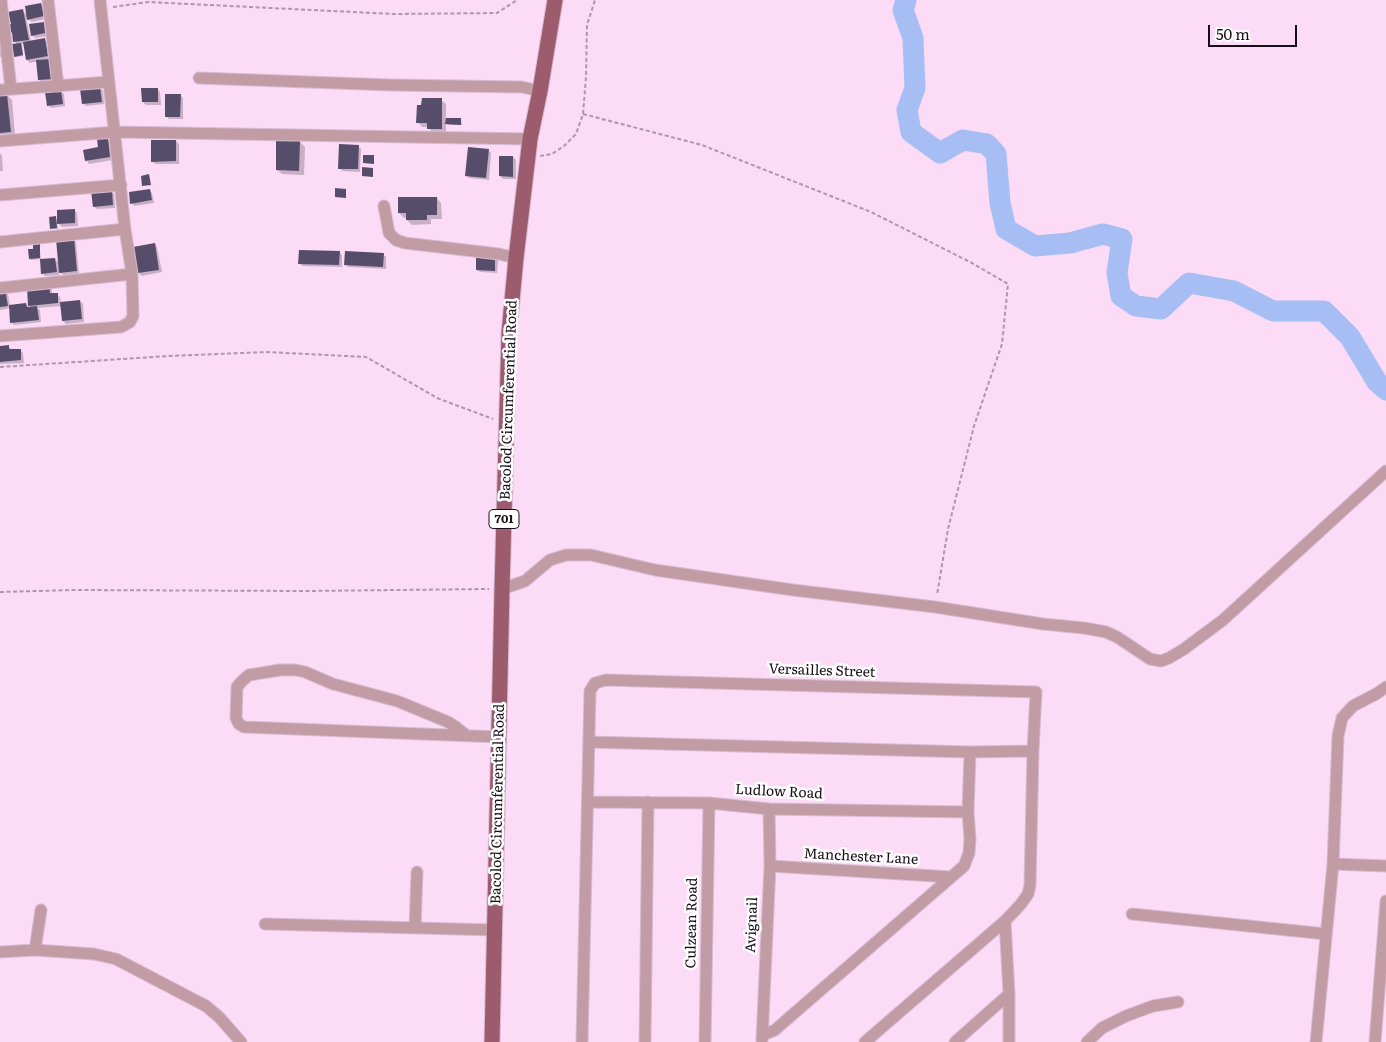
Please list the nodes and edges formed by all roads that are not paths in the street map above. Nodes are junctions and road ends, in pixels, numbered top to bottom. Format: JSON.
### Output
{"nodes":[{"id":1,"x":1,"y":0,"type":"edge"},
{"id":2,"x":48,"y":0,"type":"edge"},
{"id":3,"x":555,"y":0,"type":"edge"},
{"id":4,"x":100,"y":4,"type":"edge"},
{"id":5,"x":199,"y":78,"type":"dead end"},
{"id":6,"x":109,"y":82,"type":"junction"},
{"id":7,"x":58,"y":86,"type":"junction"},
{"id":8,"x":6,"y":90,"type":"edge"},
{"id":9,"x":540,"y":91,"type":"junction"},
{"id":10,"x":115,"y":132,"type":"junction"},
{"id":11,"x":530,"y":139,"type":"junction"},
{"id":12,"x":0,"y":141,"type":"edge"},
{"id":13,"x":121,"y":184,"type":"junction"},
{"id":14,"x":0,"y":195,"type":"edge"},
{"id":15,"x":384,"y":206,"type":"dead end"},
{"id":16,"x":125,"y":229,"type":"junction"},
{"id":17,"x":0,"y":242,"type":"edge"},
{"id":18,"x":516,"y":258,"type":"junction"},
{"id":19,"x":132,"y":274,"type":"junction"},
{"id":20,"x":0,"y":288,"type":"edge"},
{"id":21,"x":0,"y":336,"type":"edge"},
{"id":22,"x":1386,"y":471,"type":"edge"},
{"id":23,"x":502,"y":589,"type":"junction"},
{"id":24,"x":1386,"y":687,"type":"edge"},
{"id":25,"x":466,"y":735,"type":"junction"},
{"id":26,"x":499,"y":737,"type":"junction"},
{"id":27,"x":589,"y":742,"type":"junction"},
{"id":28,"x":1033,"y":751,"type":"junction"},
{"id":29,"x":970,"y":752,"type":"junction"},
{"id":30,"x":588,"y":802,"type":"junction"},
{"id":31,"x":648,"y":802,"type":"junction"},
{"id":32,"x":709,"y":804,"type":"junction"},
{"id":33,"x":769,"y":809,"type":"junction"},
{"id":34,"x":968,"y":812,"type":"junction"},
{"id":35,"x":1333,"y":864,"type":"junction"},
{"id":36,"x":770,"y":866,"type":"junction"},
{"id":37,"x":1386,"y":866,"type":"edge"},
{"id":38,"x":417,"y":872,"type":"dead end"},
{"id":39,"x":951,"y":877,"type":"junction"},
{"id":40,"x":1386,"y":901,"type":"edge"},
{"id":41,"x":41,"y":910,"type":"dead end"},
{"id":42,"x":1132,"y":914,"type":"dead end"},
{"id":43,"x":1005,"y":921,"type":"junction"},
{"id":44,"x":265,"y":924,"type":"dead end"},
{"id":45,"x":415,"y":928,"type":"junction"},
{"id":46,"x":495,"y":930,"type":"junction"},
{"id":47,"x":1326,"y":934,"type":"junction"},
{"id":48,"x":35,"y":950,"type":"junction"},
{"id":49,"x":0,"y":952,"type":"edge"},
{"id":50,"x":1009,"y":994,"type":"junction"},
{"id":51,"x":1178,"y":1002,"type":"dead end"},
{"id":52,"x":763,"y":1039,"type":"edge"},
{"id":53,"x":241,"y":1042,"type":"edge"},
{"id":54,"x":492,"y":1042,"type":"edge"},
{"id":55,"x":582,"y":1042,"type":"edge"},
{"id":56,"x":645,"y":1042,"type":"edge"},
{"id":57,"x":705,"y":1042,"type":"edge"},
{"id":58,"x":865,"y":1042,"type":"edge"},
{"id":59,"x":955,"y":1042,"type":"edge"},
{"id":60,"x":1009,"y":1042,"type":"edge"},
{"id":61,"x":1087,"y":1042,"type":"edge"},
{"id":62,"x":1316,"y":1042,"type":"edge"},
{"id":63,"x":1374,"y":1042,"type":"edge"}],
"edges":[{"from":1,"to":8,"type":"street"},
{"from":2,"to":7,"type":"street"},
{"from":3,"to":9,"type":"main road","name":"Bacolod Circumferential Road","number":"701"},
{"from":4,"to":6,"type":"street"},
{"from":5,"to":9,"type":"street"},
{"from":6,"to":7,"type":"street"},
{"from":6,"to":10,"type":"street"},
{"from":7,"to":8,"type":"street"},
{"from":9,"to":11,"type":"main road","name":"Bacolod Circumferential Road","number":"701"},
{"from":10,"to":11,"type":"street"},
{"from":10,"to":12,"type":"street"},
{"from":10,"to":13,"type":"street"},
{"from":11,"to":18,"type":"main road","name":"Bacolod Circumferential Road","number":"701"},
{"from":13,"to":14,"type":"street"},
{"from":13,"to":16,"type":"street"},
{"from":15,"to":18,"type":"street"},
{"from":16,"to":17,"type":"street"},
{"from":16,"to":19,"type":"street"},
{"from":18,"to":23,"type":"main road","name":"Bacolod Circumferential Road","number":"701"},
{"from":19,"to":20,"type":"street"},
{"from":19,"to":21,"type":"street"},
{"from":22,"to":23,"type":"street"},
{"from":23,"to":26,"type":"main road","name":"Bacolod Circumferential Road","number":"701"},
{"from":24,"to":35,"type":"street"},
{"from":25,"to":25,"type":"street"},
{"from":25,"to":26,"type":"street"},
{"from":26,"to":46,"type":"main road","name":"Bacolod Circumferential Road","number":"701"},
{"from":27,"to":28,"type":"street","name":"Versailles Street"},
{"from":27,"to":29,"type":"street"},
{"from":27,"to":30,"type":"street"},
{"from":28,"to":29,"type":"street"},
{"from":28,"to":43,"type":"street"},
{"from":29,"to":34,"type":"street"},
{"from":30,"to":31,"type":"street","name":"Ludlow Road"},
{"from":30,"to":55,"type":"street"},
{"from":31,"to":32,"type":"street","name":"Ludlow Road"},
{"from":31,"to":56,"type":"street"},
{"from":32,"to":33,"type":"street","name":"Ludlow Road"},
{"from":32,"to":57,"type":"street","name":"Culzean Road"},
{"from":33,"to":34,"type":"street","name":"Ludlow Road"},
{"from":33,"to":36,"type":"street","name":"Avignail"},
{"from":34,"to":39,"type":"street"},
{"from":35,"to":37,"type":"street"},
{"from":35,"to":47,"type":"street"},
{"from":36,"to":39,"type":"street","name":"Manchester Lane"},
{"from":36,"to":52,"type":"street","name":"Avignail"},
{"from":38,"to":45,"type":"street"},
{"from":39,"to":52,"type":"street"},
{"from":40,"to":63,"type":"street"},
{"from":41,"to":48,"type":"street"},
{"from":42,"to":47,"type":"street"},
{"from":43,"to":50,"type":"street"},
{"from":43,"to":58,"type":"street"},
{"from":44,"to":45,"type":"street"},
{"from":45,"to":46,"type":"street"},
{"from":46,"to":54,"type":"main road","name":"Bacolod Circumferential Road","number":"701"},
{"from":47,"to":62,"type":"street"},
{"from":48,"to":49,"type":"street"},
{"from":48,"to":53,"type":"street"},
{"from":50,"to":59,"type":"street"},
{"from":50,"to":60,"type":"street"},
{"from":51,"to":61,"type":"street"}]}
